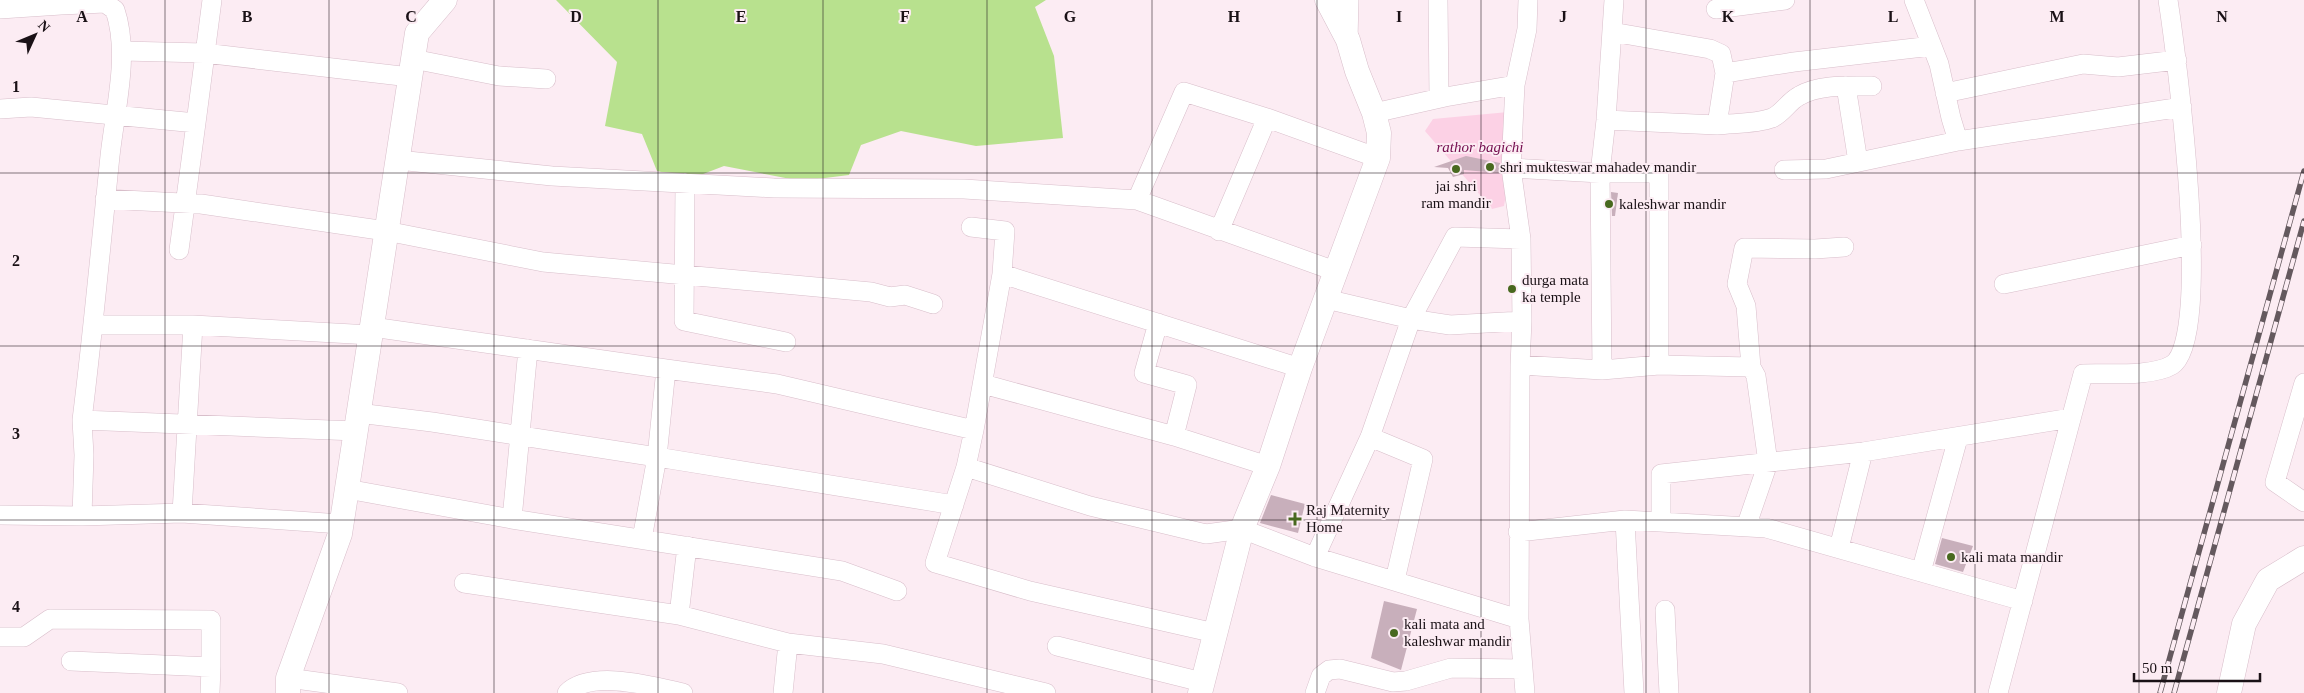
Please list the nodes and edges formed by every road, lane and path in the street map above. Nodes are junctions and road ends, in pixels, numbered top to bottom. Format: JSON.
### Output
{"nodes":[{"id":1,"x":212,"y":0,"type":"edge"},
{"id":2,"x":445,"y":0,"type":"edge"},
{"id":3,"x":1327,"y":0,"type":"edge"},
{"id":4,"x":1350,"y":0,"type":"edge"},
{"id":5,"x":1438,"y":0,"type":"edge"},
{"id":6,"x":1528,"y":0,"type":"edge"},
{"id":7,"x":1614,"y":0,"type":"edge"},
{"id":8,"x":1786,"y":0,"type":"edge"},
{"id":9,"x":1914,"y":0,"type":"edge"},
{"id":10,"x":2168,"y":0,"type":"edge"},
{"id":11,"x":61,"y":2,"type":"edge"},
{"id":12,"x":0,"y":9,"type":"edge"},
{"id":13,"x":1716,"y":9,"type":"dead end"},
{"id":14,"x":1612,"y":32,"type":"junction"},
{"id":15,"x":1348,"y":40,"type":"junction"},
{"id":16,"x":1932,"y":46,"type":"junction"},
{"id":17,"x":123,"y":51,"type":"junction"},
{"id":18,"x":204,"y":53,"type":"junction"},
{"id":19,"x":2177,"y":60,"type":"junction"},
{"id":20,"x":412,"y":68,"type":"junction"},
{"id":21,"x":1725,"y":73,"type":"junction"},
{"id":22,"x":546,"y":79,"type":"dead end"},
{"id":23,"x":1515,"y":84,"type":"junction"},
{"id":24,"x":1846,"y":86,"type":"junction"},
{"id":25,"x":1872,"y":86,"type":"dead end"},
{"id":26,"x":1945,"y":93,"type":"junction"},
{"id":27,"x":1439,"y":98,"type":"junction"},
{"id":28,"x":2182,"y":107,"type":"junction"},
{"id":29,"x":0,"y":109,"type":"edge"},
{"id":30,"x":1374,"y":113,"type":"junction"},
{"id":31,"x":114,"y":115,"type":"junction"},
{"id":32,"x":1267,"y":118,"type":"junction"},
{"id":33,"x":1606,"y":120,"type":"junction"},
{"id":34,"x":196,"y":123,"type":"junction"},
{"id":35,"x":1717,"y":125,"type":"junction"},
{"id":36,"x":1958,"y":141,"type":"junction"},
{"id":37,"x":1378,"y":158,"type":"junction"},
{"id":38,"x":398,"y":160,"type":"junction"},
{"id":39,"x":1858,"y":162,"type":"junction"},
{"id":40,"x":1511,"y":168,"type":"junction"},
{"id":41,"x":1784,"y":170,"type":"dead end"},
{"id":42,"x":1600,"y":173,"type":"junction"},
{"id":43,"x":685,"y":182,"type":"junction"},
{"id":44,"x":105,"y":200,"type":"junction"},
{"id":45,"x":1137,"y":200,"type":"junction"},
{"id":46,"x":186,"y":202,"type":"junction"},
{"id":47,"x":971,"y":227,"type":"dead end"},
{"id":48,"x":386,"y":231,"type":"junction"},
{"id":49,"x":1219,"y":231,"type":"junction"},
{"id":50,"x":1520,"y":239,"type":"junction"},
{"id":51,"x":2192,"y":245,"type":"junction"},
{"id":52,"x":1844,"y":247,"type":"dead end"},
{"id":53,"x":179,"y":250,"type":"dead end"},
{"id":54,"x":1335,"y":271,"type":"junction"},
{"id":55,"x":684,"y":274,"type":"junction"},
{"id":56,"x":1002,"y":274,"type":"junction"},
{"id":57,"x":2004,"y":284,"type":"dead end"},
{"id":58,"x":1326,"y":299,"type":"junction"},
{"id":59,"x":933,"y":304,"type":"dead end"},
{"id":60,"x":1411,"y":319,"type":"junction"},
{"id":61,"x":1522,"y":321,"type":"junction"},
{"id":62,"x":1158,"y":323,"type":"junction"},
{"id":63,"x":193,"y":324,"type":"junction"},
{"id":64,"x":94,"y":326,"type":"junction"},
{"id":65,"x":371,"y":331,"type":"junction"},
{"id":66,"x":786,"y":342,"type":"dead end"},
{"id":67,"x":528,"y":349,"type":"junction"},
{"id":68,"x":1520,"y":365,"type":"junction"},
{"id":69,"x":1659,"y":365,"type":"junction"},
{"id":70,"x":1751,"y":367,"type":"junction"},
{"id":71,"x":666,"y":368,"type":"junction"},
{"id":72,"x":1300,"y":368,"type":"junction"},
{"id":73,"x":1602,"y":370,"type":"junction"},
{"id":74,"x":2304,"y":382,"type":"edge"},
{"id":75,"x":983,"y":384,"type":"junction"},
{"id":76,"x":2071,"y":418,"type":"junction"},
{"id":77,"x":82,"y":420,"type":"junction"},
{"id":78,"x":357,"y":422,"type":"junction"},
{"id":79,"x":188,"y":423,"type":"junction"},
{"id":80,"x":974,"y":430,"type":"junction"},
{"id":81,"x":520,"y":435,"type":"junction"},
{"id":82,"x":1174,"y":436,"type":"junction"},
{"id":83,"x":1370,"y":437,"type":"junction"},
{"id":84,"x":1958,"y":438,"type":"junction"},
{"id":85,"x":1863,"y":452,"type":"junction"},
{"id":86,"x":657,"y":456,"type":"junction"},
{"id":87,"x":1768,"y":463,"type":"junction"},
{"id":88,"x":1268,"y":466,"type":"junction"},
{"id":89,"x":966,"y":467,"type":"junction"},
{"id":90,"x":347,"y":489,"type":"junction"},
{"id":91,"x":2304,"y":502,"type":"edge"},
{"id":92,"x":954,"y":505,"type":"junction"},
{"id":93,"x":182,"y":513,"type":"junction"},
{"id":94,"x":0,"y":515,"type":"edge"},
{"id":95,"x":82,"y":516,"type":"junction"},
{"id":96,"x":512,"y":519,"type":"junction"},
{"id":97,"x":1625,"y":520,"type":"junction"},
{"id":98,"x":1661,"y":522,"type":"junction"},
{"id":99,"x":341,"y":524,"type":"junction"},
{"id":100,"x":1746,"y":526,"type":"junction"},
{"id":101,"x":1242,"y":529,"type":"junction"},
{"id":102,"x":1518,"y":532,"type":"junction"},
{"id":103,"x":642,"y":539,"type":"junction"},
{"id":104,"x":687,"y":546,"type":"junction"},
{"id":105,"x":1838,"y":548,"type":"junction"},
{"id":106,"x":1315,"y":557,"type":"junction"},
{"id":107,"x":2304,"y":558,"type":"edge"},
{"id":108,"x":1921,"y":572,"type":"junction"},
{"id":109,"x":1394,"y":580,"type":"junction"},
{"id":110,"x":464,"y":583,"type":"dead end"},
{"id":111,"x":897,"y":591,"type":"dead end"},
{"id":112,"x":2023,"y":601,"type":"junction"},
{"id":113,"x":1665,"y":610,"type":"dead end"},
{"id":114,"x":679,"y":615,"type":"junction"},
{"id":115,"x":1519,"y":619,"type":"junction"},
{"id":116,"x":1215,"y":633,"type":"junction"},
{"id":117,"x":0,"y":637,"type":"edge"},
{"id":118,"x":788,"y":643,"type":"junction"},
{"id":119,"x":1057,"y":646,"type":"dead end"},
{"id":120,"x":71,"y":661,"type":"dead end"},
{"id":121,"x":211,"y":667,"type":"junction"},
{"id":122,"x":1522,"y":669,"type":"junction"},
{"id":123,"x":288,"y":686,"type":"edge"},
{"id":124,"x":1201,"y":688,"type":"edge"},
{"id":125,"x":210,"y":693,"type":"edge"},
{"id":126,"x":398,"y":693,"type":"edge"},
{"id":127,"x":566,"y":693,"type":"edge"},
{"id":128,"x":683,"y":693,"type":"edge"},
{"id":129,"x":784,"y":693,"type":"edge"},
{"id":130,"x":1046,"y":693,"type":"edge"},
{"id":131,"x":1315,"y":693,"type":"edge"},
{"id":132,"x":1525,"y":693,"type":"edge"},
{"id":133,"x":1634,"y":693,"type":"edge"},
{"id":134,"x":1669,"y":693,"type":"edge"},
{"id":135,"x":1998,"y":693,"type":"edge"},
{"id":136,"x":2229,"y":693,"type":"edge"}],
"edges":[{"from":1,"to":18,"type":"street"},
{"from":2,"to":20,"type":"street"},
{"from":3,"to":15,"type":"street"},
{"from":4,"to":15,"type":"street"},
{"from":5,"to":27,"type":"street"},
{"from":6,"to":23,"type":"street"},
{"from":7,"to":14,"type":"street"},
{"from":8,"to":13,"type":"street"},
{"from":9,"to":16,"type":"street"},
{"from":10,"to":19,"type":"street"},
{"from":11,"to":12,"type":"street"},
{"from":11,"to":17,"type":"street"},
{"from":14,"to":21,"type":"street"},
{"from":14,"to":33,"type":"street"},
{"from":15,"to":30,"type":"street"},
{"from":16,"to":21,"type":"street"},
{"from":16,"to":26,"type":"street"},
{"from":17,"to":18,"type":"street"},
{"from":17,"to":31,"type":"street"},
{"from":18,"to":20,"type":"street"},
{"from":18,"to":34,"type":"street"},
{"from":19,"to":26,"type":"street"},
{"from":19,"to":28,"type":"street"},
{"from":20,"to":22,"type":"street"},
{"from":20,"to":38,"type":"street"},
{"from":21,"to":35,"type":"street"},
{"from":23,"to":27,"type":"street"},
{"from":23,"to":40,"type":"street"},
{"from":24,"to":25,"type":"street"},
{"from":24,"to":35,"type":"street"},
{"from":24,"to":39,"type":"street"},
{"from":26,"to":36,"type":"street"},
{"from":27,"to":30,"type":"street"},
{"from":28,"to":36,"type":"street"},
{"from":28,"to":51,"type":"street"},
{"from":29,"to":31,"type":"street"},
{"from":30,"to":37,"type":"street"},
{"from":31,"to":34,"type":"street"},
{"from":31,"to":44,"type":"street"},
{"from":32,"to":37,"type":"street"},
{"from":32,"to":45,"type":"street"},
{"from":32,"to":49,"type":"street"},
{"from":33,"to":35,"type":"street"},
{"from":33,"to":42,"type":"street"},
{"from":34,"to":46,"type":"street"},
{"from":36,"to":39,"type":"street"},
{"from":37,"to":54,"type":"street"},
{"from":38,"to":43,"type":"street"},
{"from":38,"to":48,"type":"street"},
{"from":39,"to":41,"type":"street"},
{"from":40,"to":42,"type":"street"},
{"from":40,"to":50,"type":"street"},
{"from":42,"to":69,"type":"street"},
{"from":42,"to":73,"type":"street"},
{"from":43,"to":45,"type":"street"},
{"from":43,"to":55,"type":"street"},
{"from":44,"to":46,"type":"street"},
{"from":44,"to":64,"type":"street"},
{"from":45,"to":49,"type":"street"},
{"from":46,"to":48,"type":"street"},
{"from":46,"to":53,"type":"street"},
{"from":47,"to":56,"type":"street"},
{"from":48,"to":55,"type":"street"},
{"from":48,"to":65,"type":"street"},
{"from":49,"to":54,"type":"street"},
{"from":50,"to":60,"type":"street"},
{"from":50,"to":61,"type":"street"},
{"from":51,"to":57,"type":"street"},
{"from":51,"to":76,"type":"street"},
{"from":52,"to":70,"type":"street"},
{"from":54,"to":58,"type":"street"},
{"from":55,"to":59,"type":"street"},
{"from":55,"to":66,"type":"street"},
{"from":56,"to":62,"type":"street"},
{"from":56,"to":75,"type":"street"},
{"from":58,"to":60,"type":"street"},
{"from":58,"to":72,"type":"street"},
{"from":60,"to":61,"type":"street"},
{"from":60,"to":83,"type":"street"},
{"from":61,"to":68,"type":"street"},
{"from":62,"to":72,"type":"street"},
{"from":62,"to":82,"type":"street"},
{"from":63,"to":64,"type":"street"},
{"from":63,"to":65,"type":"street"},
{"from":63,"to":79,"type":"street"},
{"from":64,"to":77,"type":"street"},
{"from":65,"to":67,"type":"street"},
{"from":65,"to":78,"type":"street"},
{"from":67,"to":71,"type":"street"},
{"from":67,"to":81,"type":"street"},
{"from":68,"to":73,"type":"street"},
{"from":68,"to":102,"type":"street"},
{"from":69,"to":70,"type":"street"},
{"from":69,"to":73,"type":"street"},
{"from":70,"to":87,"type":"street"},
{"from":71,"to":80,"type":"street"},
{"from":71,"to":86,"type":"street"},
{"from":72,"to":88,"type":"street"},
{"from":74,"to":91,"type":"street"},
{"from":75,"to":80,"type":"street"},
{"from":75,"to":82,"type":"street"},
{"from":76,"to":84,"type":"street"},
{"from":76,"to":112,"type":"street"},
{"from":77,"to":79,"type":"street"},
{"from":77,"to":95,"type":"street"},
{"from":78,"to":79,"type":"street"},
{"from":78,"to":81,"type":"street"},
{"from":78,"to":90,"type":"street"},
{"from":79,"to":93,"type":"street"},
{"from":80,"to":89,"type":"street"},
{"from":81,"to":86,"type":"street"},
{"from":81,"to":96,"type":"street"},
{"from":82,"to":88,"type":"street"},
{"from":83,"to":106,"type":"street"},
{"from":83,"to":109,"type":"street"},
{"from":84,"to":85,"type":"street"},
{"from":84,"to":108,"type":"street"},
{"from":85,"to":87,"type":"street"},
{"from":85,"to":105,"type":"street"},
{"from":86,"to":92,"type":"street"},
{"from":86,"to":103,"type":"street"},
{"from":87,"to":98,"type":"street"},
{"from":87,"to":100,"type":"street"},
{"from":88,"to":101,"type":"street"},
{"from":89,"to":92,"type":"street"},
{"from":89,"to":101,"type":"street"},
{"from":90,"to":96,"type":"street"},
{"from":90,"to":99,"type":"street"},
{"from":92,"to":116,"type":"street"},
{"from":93,"to":95,"type":"street"},
{"from":93,"to":99,"type":"street"},
{"from":94,"to":95,"type":"street"},
{"from":96,"to":103,"type":"street"},
{"from":97,"to":98,"type":"street"},
{"from":97,"to":102,"type":"street"},
{"from":97,"to":133,"type":"street"},
{"from":98,"to":100,"type":"street"},
{"from":99,"to":123,"type":"street"},
{"from":100,"to":105,"type":"street"},
{"from":101,"to":106,"type":"street"},
{"from":101,"to":116,"type":"street"},
{"from":102,"to":115,"type":"street"},
{"from":103,"to":104,"type":"street"},
{"from":104,"to":111,"type":"street"},
{"from":104,"to":114,"type":"street"},
{"from":105,"to":108,"type":"street"},
{"from":106,"to":109,"type":"street"},
{"from":107,"to":136,"type":"street"},
{"from":108,"to":112,"type":"street"},
{"from":109,"to":115,"type":"street"},
{"from":110,"to":114,"type":"street"},
{"from":112,"to":135,"type":"street"},
{"from":113,"to":134,"type":"street"},
{"from":114,"to":118,"type":"street"},
{"from":115,"to":122,"type":"street"},
{"from":116,"to":124,"type":"street"},
{"from":117,"to":121,"type":"street"},
{"from":118,"to":129,"type":"street"},
{"from":118,"to":130,"type":"street"},
{"from":119,"to":124,"type":"street"},
{"from":120,"to":121,"type":"street"},
{"from":121,"to":125,"type":"street"},
{"from":122,"to":131,"type":"street"},
{"from":122,"to":132,"type":"street"},
{"from":123,"to":126,"type":"street"},
{"from":127,"to":128,"type":"street"}]}
